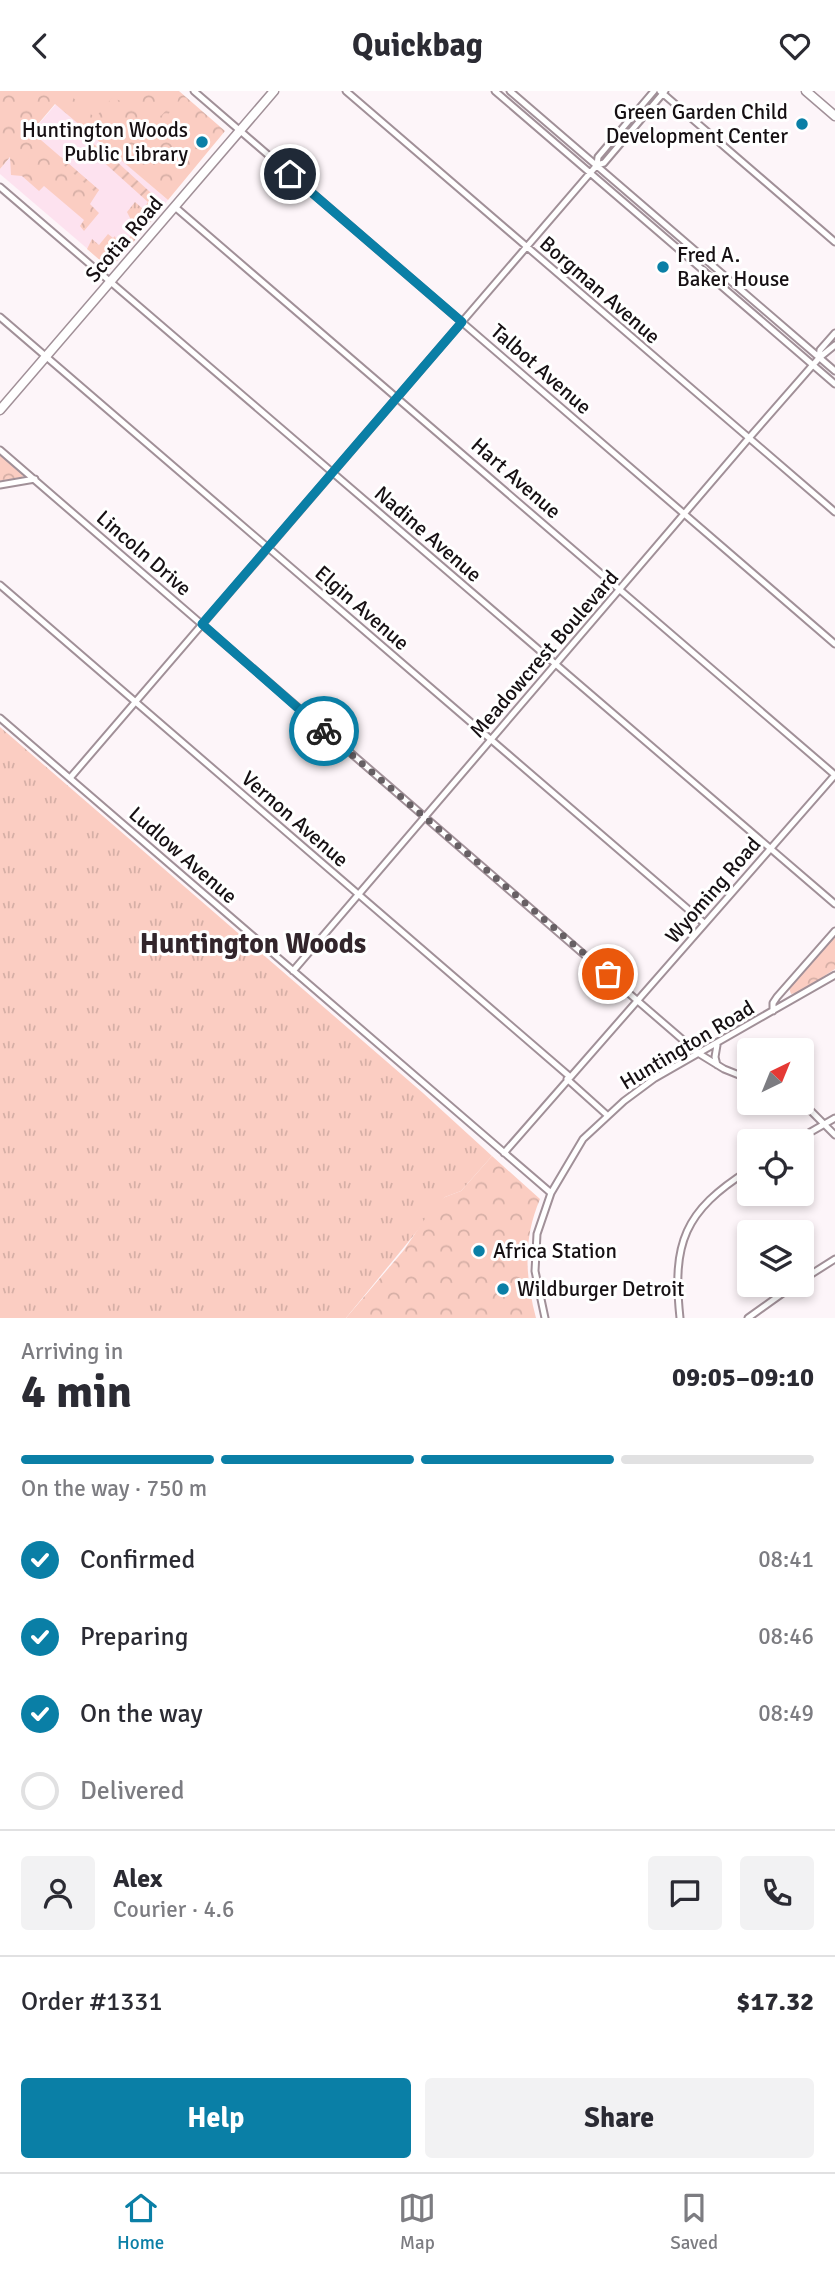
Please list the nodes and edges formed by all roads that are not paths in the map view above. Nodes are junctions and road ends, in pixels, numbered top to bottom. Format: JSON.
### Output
{"nodes":[{"id":1,"x":194,"y":91,"type":"edge"},
{"id":2,"x":274,"y":91,"type":"edge"},
{"id":3,"x":346,"y":91,"type":"edge"},
{"id":4,"x":495,"y":91,"type":"edge"},
{"id":5,"x":510,"y":91,"type":"edge"},
{"id":6,"x":654,"y":91,"type":"edge"},
{"id":7,"x":806,"y":91,"type":"edge"},
{"id":8,"x":663,"y":92,"type":"edge"},
{"id":9,"x":520,"y":99,"type":"junction"},
{"id":10,"x":514,"y":107,"type":"junction"},
{"id":11,"x":835,"y":116,"type":"edge"},
{"id":12,"x":240,"y":131,"type":"junction"},
{"id":13,"x":597,"y":165,"type":"junction"},
{"id":14,"x":590,"y":172,"type":"junction"},
{"id":15,"x":0,"y":187,"type":"edge"},
{"id":16,"x":175,"y":207,"type":"junction"},
{"id":17,"x":835,"y":242,"type":"edge"},
{"id":18,"x":526,"y":246,"type":"junction"},
{"id":19,"x":717,"y":270,"type":"junction"},
{"id":20,"x":711,"y":277,"type":"junction"},
{"id":21,"x":111,"y":282,"type":"junction"},
{"id":22,"x":0,"y":317,"type":"edge"},
{"id":23,"x":462,"y":322,"type":"junction"},
{"id":24,"x":835,"y":333,"type":"edge"},
{"id":25,"x":835,"y":345,"type":"edge"},
{"id":26,"x":46,"y":357,"type":"junction"},
{"id":27,"x":819,"y":358,"type":"junction"},
{"id":28,"x":813,"y":365,"type":"junction"},
{"id":29,"x":835,"y":371,"type":"edge"},
{"id":30,"x":835,"y":384,"type":"edge"},
{"id":31,"x":398,"y":397,"type":"junction"},
{"id":32,"x":0,"y":411,"type":"edge"},
{"id":33,"x":749,"y":438,"type":"junction"},
{"id":34,"x":0,"y":450,"type":"edge"},
{"id":35,"x":333,"y":472,"type":"junction"},
{"id":36,"x":35,"y":479,"type":"junction"},
{"id":37,"x":0,"y":485,"type":"edge"},
{"id":38,"x":835,"y":512,"type":"edge"},
{"id":39,"x":685,"y":514,"type":"junction"},
{"id":40,"x":268,"y":548,"type":"junction"},
{"id":41,"x":0,"y":586,"type":"edge"},
{"id":42,"x":620,"y":589,"type":"junction"},
{"id":43,"x":202,"y":624,"type":"junction"},
{"id":44,"x":835,"y":643,"type":"edge"},
{"id":45,"x":555,"y":665,"type":"junction"},
{"id":46,"x":136,"y":702,"type":"junction"},
{"id":47,"x":0,"y":718,"type":"edge"},
{"id":48,"x":491,"y":740,"type":"junction"},
{"id":49,"x":835,"y":775,"type":"edge"},
{"id":50,"x":70,"y":778,"type":"junction"},
{"id":51,"x":425,"y":817,"type":"junction"},
{"id":52,"x":769,"y":849,"type":"junction"},
{"id":53,"x":359,"y":894,"type":"junction"},
{"id":54,"x":835,"y":904,"type":"edge"},
{"id":55,"x":704,"y":923,"type":"junction"},
{"id":56,"x":835,"y":931,"type":"edge"},
{"id":57,"x":293,"y":971,"type":"junction"},
{"id":58,"x":835,"y":975,"type":"edge"},
{"id":59,"x":784,"y":989,"type":"junction"},
{"id":60,"x":638,"y":1000,"type":"junction"},
{"id":61,"x":792,"y":1001,"type":"junction"},
{"id":62,"x":773,"y":1011,"type":"junction"},
{"id":63,"x":718,"y":1043,"type":"junction"},
{"id":64,"x":698,"y":1052,"type":"junction"},
{"id":65,"x":717,"y":1065,"type":"junction"},
{"id":66,"x":737,"y":1074,"type":"edge"},
{"id":67,"x":568,"y":1078,"type":"junction"},
{"id":68,"x":814,"y":1113,"type":"edge"},
{"id":69,"x":607,"y":1115,"type":"junction"},
{"id":70,"x":835,"y":1118,"type":"edge"},
{"id":71,"x":825,"y":1123,"type":"junction"},
{"id":72,"x":814,"y":1130,"type":"edge"},
{"id":73,"x":835,"y":1135,"type":"edge"},
{"id":74,"x":504,"y":1153,"type":"junction"},
{"id":75,"x":737,"y":1179,"type":"edge"},
{"id":76,"x":551,"y":1193,"type":"junction"},
{"id":77,"x":835,"y":1259,"type":"edge"},
{"id":78,"x":814,"y":1272,"type":"edge"},
{"id":79,"x":777,"y":1297,"type":"edge"},
{"id":80,"x":545,"y":1318,"type":"edge"},
{"id":81,"x":681,"y":1318,"type":"edge"},
{"id":82,"x":748,"y":1318,"type":"edge"}],
"edges":[{"from":1,"to":12,"type":"street","name":"Talbot Avenue"},
{"from":2,"to":12,"type":"street","name":"Scotia Road"},
{"from":3,"to":18,"type":"street","name":"Borgman Avenue"},
{"from":4,"to":10,"type":"street"},
{"from":5,"to":9,"type":"street"},
{"from":6,"to":13,"type":"street"},
{"from":7,"to":11,"type":"street"},
{"from":8,"to":13,"type":"street"},
{"from":8,"to":17,"type":"street"},
{"from":9,"to":10,"type":"street"},
{"from":9,"to":13,"type":"street"},
{"from":10,"to":14,"type":"street"},
{"from":12,"to":16,"type":"street","name":"Scotia Road"},
{"from":12,"to":23,"type":"street","name":"Talbot Avenue"},
{"from":13,"to":14,"type":"street"},
{"from":13,"to":19,"type":"street"},
{"from":14,"to":18,"type":"street"},
{"from":14,"to":20,"type":"street"},
{"from":15,"to":21,"type":"street","name":"Nadine Avenue"},
{"from":16,"to":21,"type":"street","name":"Scotia Road"},
{"from":16,"to":31,"type":"street","name":"Hart Avenue"},
{"from":18,"to":23,"type":"street"},
{"from":18,"to":33,"type":"street","name":"Borgman Avenue"},
{"from":19,"to":20,"type":"street"},
{"from":19,"to":27,"type":"street"},
{"from":20,"to":28,"type":"street"},
{"from":21,"to":26,"type":"street","name":"Scotia Road"},
{"from":21,"to":35,"type":"street","name":"Nadine Avenue"},
{"from":22,"to":26,"type":"street","name":"Elgin Avenue"},
{"from":23,"to":31,"type":"street"},
{"from":23,"to":39,"type":"street","name":"Talbot Avenue"},
{"from":24,"to":27,"type":"street","name":"Meadowcrest Boulevard"},
{"from":25,"to":27,"type":"street","name":"Meadowcrest Boulevard"},
{"from":26,"to":32,"type":"street","name":"Scotia Road"},
{"from":26,"to":40,"type":"street","name":"Elgin Avenue"},
{"from":27,"to":28,"type":"street","name":"Meadowcrest Boulevard"},
{"from":27,"to":29,"type":"street"},
{"from":28,"to":30,"type":"street"},
{"from":28,"to":33,"type":"street","name":"Meadowcrest Boulevard"},
{"from":31,"to":35,"type":"street"},
{"from":31,"to":42,"type":"street","name":"Hart Avenue"},
{"from":33,"to":38,"type":"street","name":"Borgman Avenue"},
{"from":33,"to":39,"type":"street","name":"Meadowcrest Boulevard"},
{"from":34,"to":36,"type":"street","name":"Lincoln Drive"},
{"from":35,"to":40,"type":"street"},
{"from":35,"to":45,"type":"street","name":"Nadine Avenue"},
{"from":36,"to":37,"type":"street"},
{"from":36,"to":43,"type":"street","name":"Lincoln Drive"},
{"from":39,"to":42,"type":"street","name":"Meadowcrest Boulevard"},
{"from":39,"to":44,"type":"street","name":"Talbot Avenue"},
{"from":40,"to":43,"type":"street"},
{"from":40,"to":48,"type":"street","name":"Elgin Avenue"},
{"from":41,"to":46,"type":"street","name":"Vernon Avenue"},
{"from":42,"to":45,"type":"street","name":"Meadowcrest Boulevard"},
{"from":42,"to":49,"type":"street","name":"Hart Avenue"},
{"from":43,"to":46,"type":"street"},
{"from":43,"to":51,"type":"street","name":"Lincoln Drive"},
{"from":45,"to":48,"type":"street","name":"Meadowcrest Boulevard"},
{"from":45,"to":52,"type":"street","name":"Nadine Avenue"},
{"from":46,"to":50,"type":"street"},
{"from":46,"to":53,"type":"street","name":"Vernon Avenue"},
{"from":47,"to":50,"type":"street","name":"Ludlow Avenue"},
{"from":48,"to":51,"type":"street","name":"Meadowcrest Boulevard"},
{"from":48,"to":55,"type":"street","name":"Elgin Avenue"},
{"from":49,"to":52,"type":"street","name":"Wyoming Road"},
{"from":50,"to":57,"type":"street","name":"Ludlow Avenue"},
{"from":51,"to":53,"type":"street","name":"Meadowcrest Boulevard"},
{"from":51,"to":60,"type":"street","name":"Lincoln Drive"},
{"from":52,"to":54,"type":"street","name":"Nadine Avenue"},
{"from":52,"to":55,"type":"street","name":"Wyoming Road"},
{"from":53,"to":57,"type":"street","name":"Meadowcrest Boulevard"},
{"from":53,"to":67,"type":"street","name":"Vernon Avenue"},
{"from":55,"to":60,"type":"street","name":"Wyoming Road"},
{"from":56,"to":59,"type":"street"},
{"from":57,"to":74,"type":"street","name":"Ludlow Avenue"},
{"from":58,"to":61,"type":"street","name":"Huntington Road"},
{"from":59,"to":61,"type":"street"},
{"from":59,"to":62,"type":"street"},
{"from":60,"to":64,"type":"street","name":"Lincoln Drive"},
{"from":60,"to":67,"type":"street","name":"Wyoming Road"},
{"from":61,"to":62,"type":"street","name":"Huntington Road"},
{"from":62,"to":63,"type":"street","name":"Huntington Road"},
{"from":63,"to":64,"type":"street","name":"Huntington Road"},
{"from":63,"to":65,"type":"street"},
{"from":64,"to":65,"type":"street","name":"Lincoln Drive"},
{"from":64,"to":69,"type":"street","name":"Huntington Road"},
{"from":65,"to":66,"type":"street","name":"Lincoln Drive"},
{"from":67,"to":69,"type":"street","name":"Vernon Avenue"},
{"from":67,"to":74,"type":"street","name":"Wyoming Road"},
{"from":68,"to":71,"type":"street"},
{"from":69,"to":76,"type":"street","name":"Huntington Road"},
{"from":70,"to":71,"type":"street"},
{"from":71,"to":72,"type":"street"},
{"from":71,"to":73,"type":"street"},
{"from":74,"to":76,"type":"street","name":"Ludlow Avenue"},
{"from":75,"to":81,"type":"street"},
{"from":76,"to":80,"type":"street","name":"Huntington Road"},
{"from":77,"to":78,"type":"street"},
{"from":79,"to":82,"type":"street"}]}
